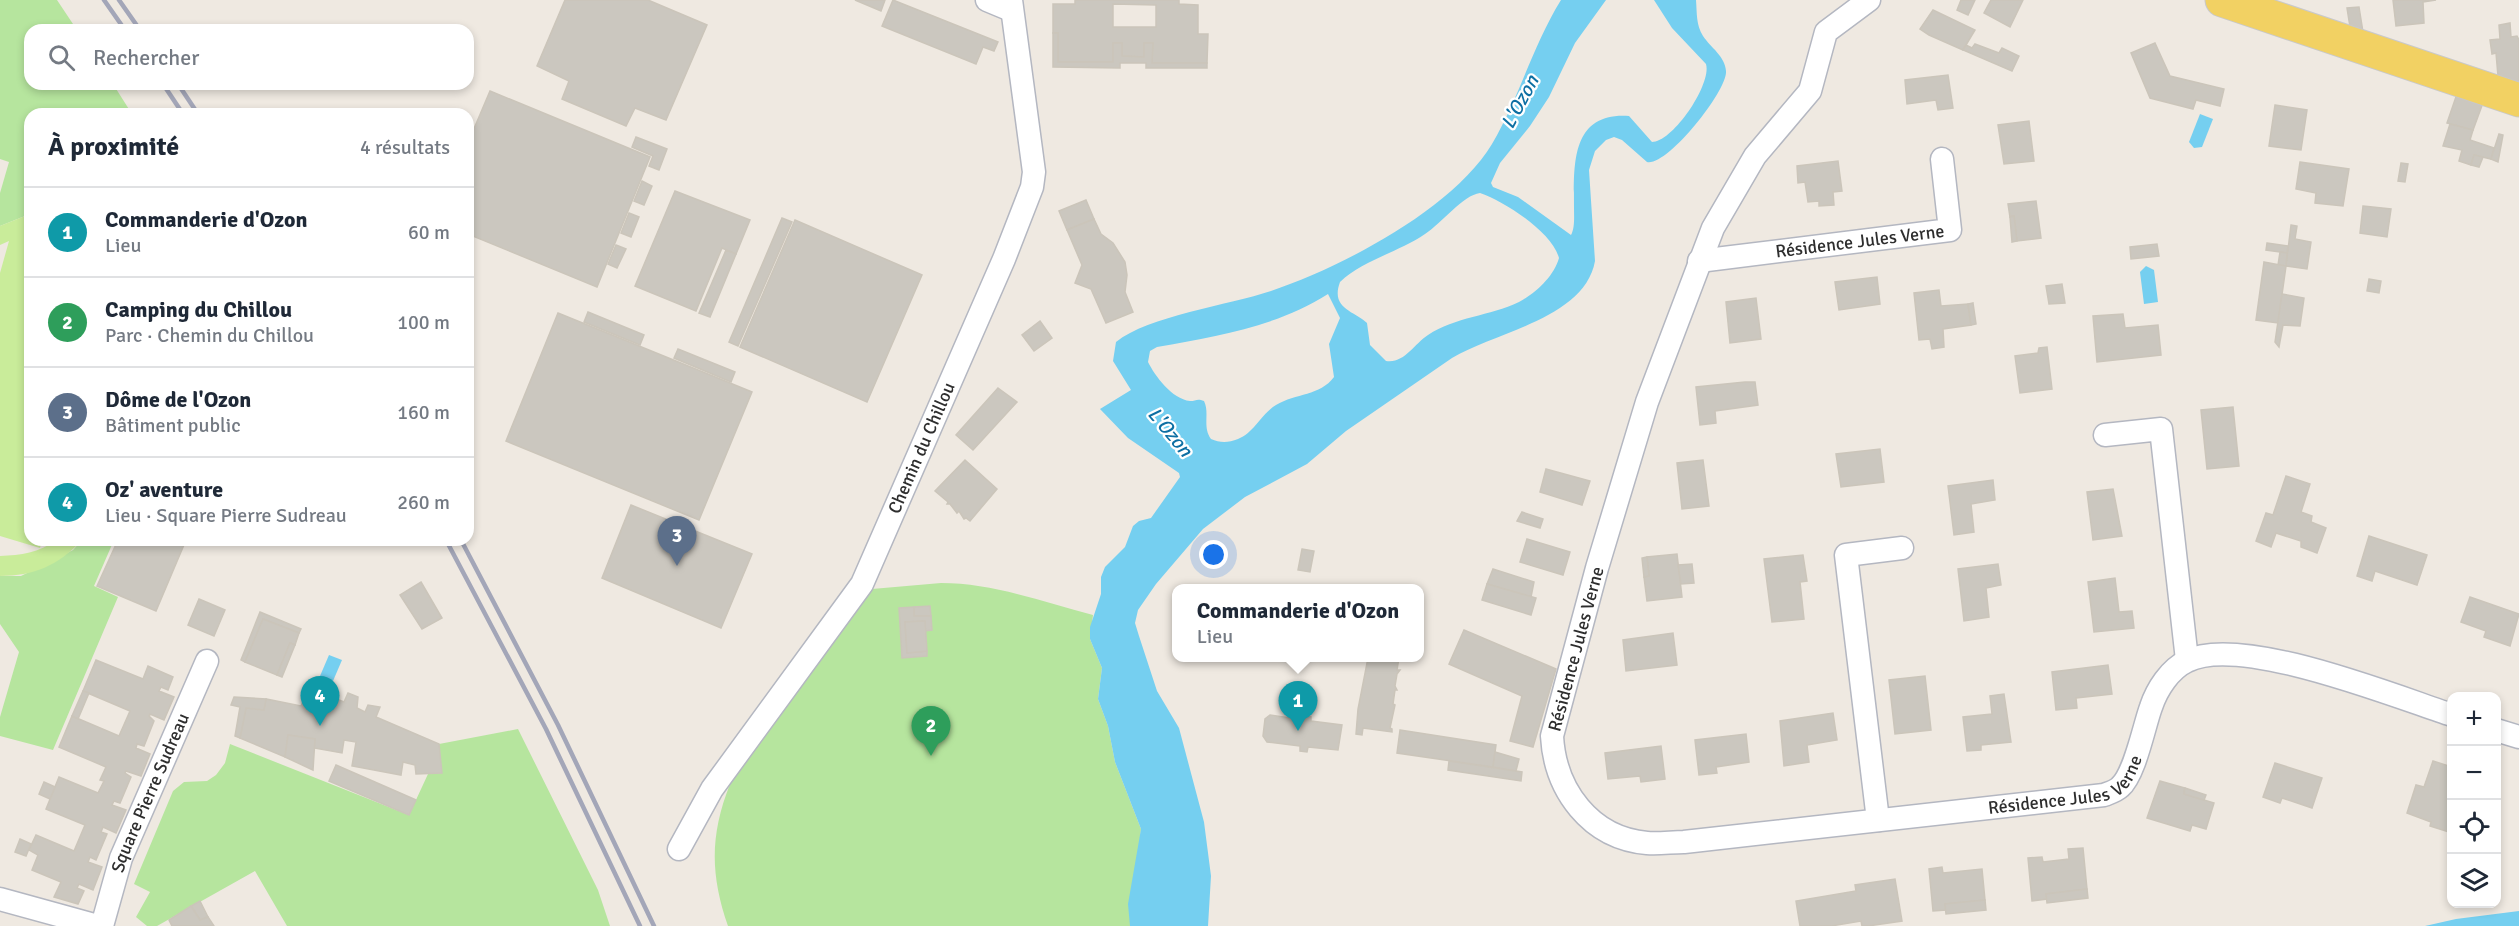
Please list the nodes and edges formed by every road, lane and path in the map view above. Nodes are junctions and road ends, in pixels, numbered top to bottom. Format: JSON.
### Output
{"nodes":[{"id":1,"x":987,"y":0,"type":"edge"},
{"id":2,"x":1869,"y":0,"type":"edge"},
{"id":3,"x":2222,"y":0,"type":"edge"},
{"id":4,"x":1011,"y":5,"type":"edge"},
{"id":5,"x":2519,"y":100,"type":"edge"},
{"id":6,"x":1942,"y":159,"type":"dead end"},
{"id":7,"x":1700,"y":261,"type":"junction"},
{"id":8,"x":2105,"y":435,"type":"dead end"},
{"id":9,"x":1902,"y":548,"type":"dead end"},
{"id":10,"x":2187,"y":660,"type":"junction"},
{"id":11,"x":207,"y":661,"type":"dead end"},
{"id":12,"x":2447,"y":714,"type":"edge"},
{"id":13,"x":2501,"y":732,"type":"edge"},
{"id":14,"x":2519,"y":737,"type":"edge"},
{"id":15,"x":1878,"y":820,"type":"junction"},
{"id":16,"x":679,"y":849,"type":"dead end"},
{"id":17,"x":0,"y":899,"type":"edge"},
{"id":18,"x":100,"y":926,"type":"edge"}],
"edges":[{"from":1,"to":4,"type":"street"},
{"from":2,"to":7,"type":"street","name":"Résidence Jules Verne"},
{"from":3,"to":5,"type":"main road"},
{"from":4,"to":16,"type":"street","name":"Chemin du Chillou"},
{"from":6,"to":7,"type":"street","name":"Résidence Jules Verne"},
{"from":7,"to":15,"type":"street","name":"Résidence Jules Verne"},
{"from":8,"to":10,"type":"street"},
{"from":9,"to":15,"type":"street"},
{"from":10,"to":12,"type":"street"},
{"from":10,"to":15,"type":"street","name":"Résidence Jules Verne"},
{"from":11,"to":18,"type":"street","name":"Square Pierre Sudreau"},
{"from":13,"to":14,"type":"street"},
{"from":17,"to":18,"type":"street"}]}
